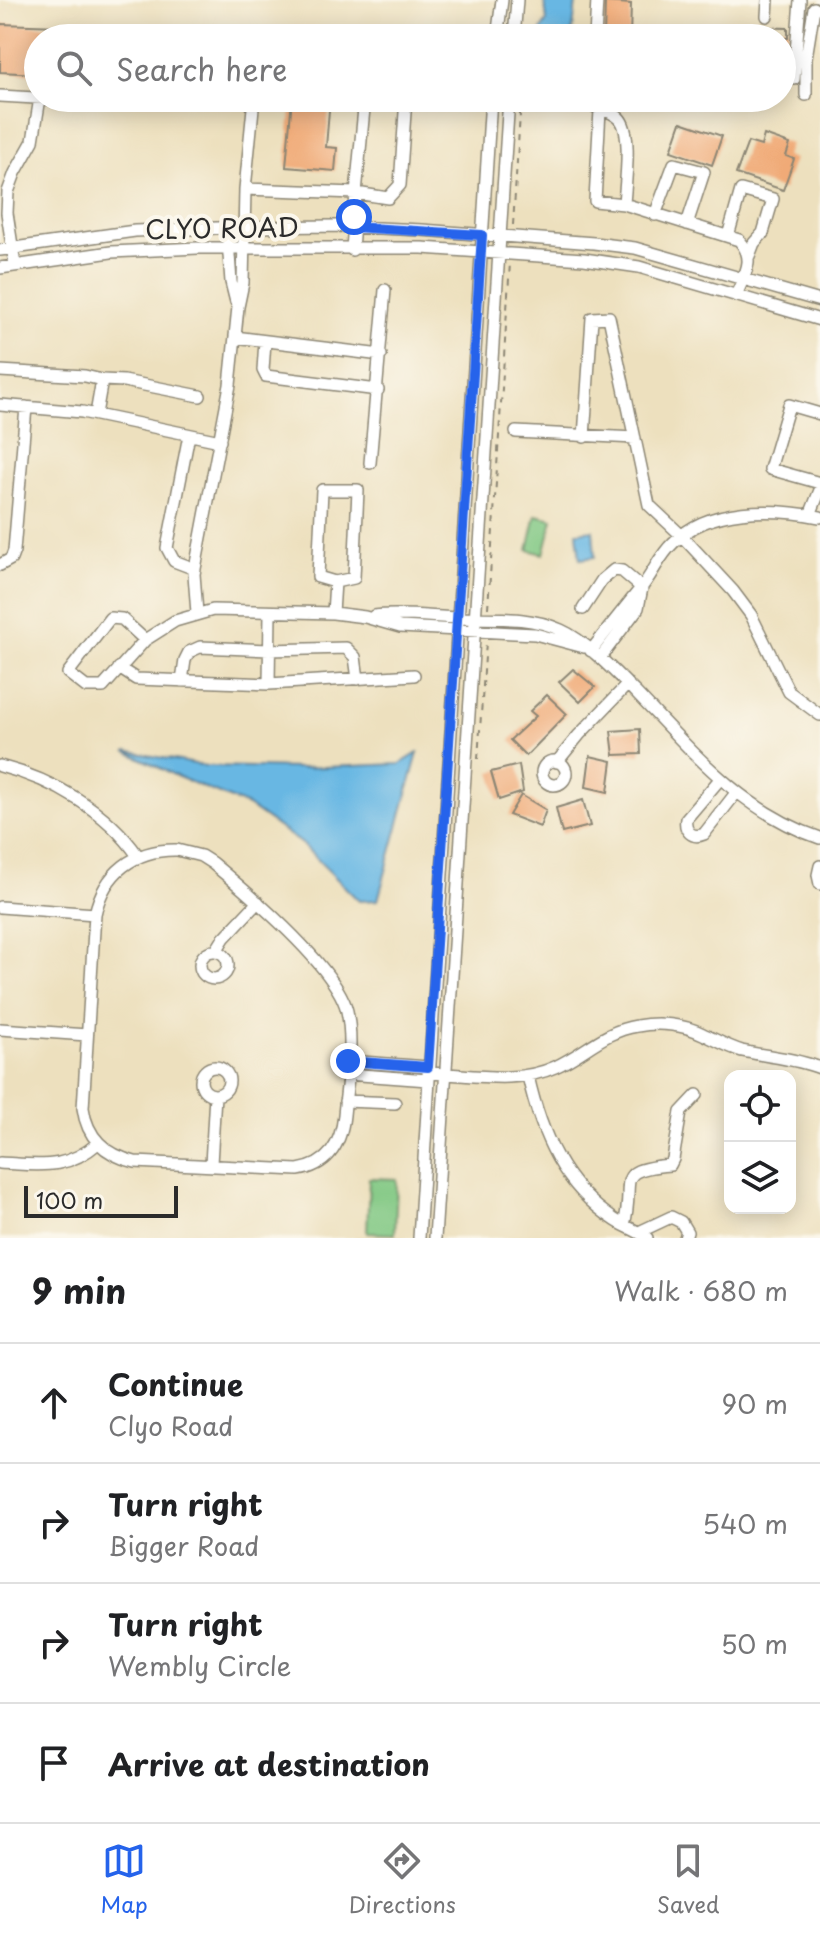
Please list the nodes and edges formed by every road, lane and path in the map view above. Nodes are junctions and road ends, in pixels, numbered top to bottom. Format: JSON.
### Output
{"nodes":[{"id":1,"x":502,"y":0,"type":"edge"},
{"id":2,"x":517,"y":0,"type":"edge"},
{"id":3,"x":597,"y":0,"type":"edge"},
{"id":4,"x":768,"y":0,"type":"edge"},
{"id":5,"x":800,"y":0,"type":"edge"},
{"id":6,"x":816,"y":5,"type":"edge"},
{"id":7,"x":767,"y":16,"type":"dead end"},
{"id":8,"x":499,"y":24,"type":"edge"},
{"id":9,"x":515,"y":24,"type":"edge"},
{"id":10,"x":596,"y":24,"type":"edge"},
{"id":11,"x":796,"y":53,"type":"edge"},
{"id":12,"x":806,"y":95,"type":"dead end"},
{"id":13,"x":0,"y":96,"type":"edge"},
{"id":14,"x":24,"y":97,"type":"edge"},
{"id":15,"x":38,"y":112,"type":"edge"},
{"id":16,"x":253,"y":112,"type":"edge"},
{"id":17,"x":364,"y":112,"type":"edge"},
{"id":18,"x":405,"y":112,"type":"edge"},
{"id":19,"x":490,"y":112,"type":"edge"},
{"id":20,"x":508,"y":112,"type":"edge"},
{"id":21,"x":520,"y":112,"type":"edge"},
{"id":22,"x":600,"y":112,"type":"edge"},
{"id":23,"x":605,"y":112,"type":"edge"},
{"id":24,"x":245,"y":189,"type":"junction"},
{"id":25,"x":356,"y":193,"type":"junction"},
{"id":26,"x":624,"y":204,"type":"junction"},
{"id":27,"x":655,"y":215,"type":"junction"},
{"id":28,"x":687,"y":224,"type":"junction"},
{"id":29,"x":513,"y":226,"type":"dead end"},
{"id":30,"x":227,"y":227,"type":"junction"},
{"id":31,"x":244,"y":227,"type":"junction"},
{"id":32,"x":353,"y":227,"type":"junction"},
{"id":33,"x":482,"y":235,"type":"junction"},
{"id":34,"x":500,"y":236,"type":"junction"},
{"id":35,"x":728,"y":236,"type":"junction"},
{"id":36,"x":228,"y":248,"type":"junction"},
{"id":37,"x":244,"y":248,"type":"junction"},
{"id":38,"x":6,"y":249,"type":"edge"},
{"id":39,"x":352,"y":250,"type":"junction"},
{"id":40,"x":481,"y":252,"type":"junction"},
{"id":41,"x":499,"y":254,"type":"junction"},
{"id":42,"x":749,"y":256,"type":"junction"},
{"id":43,"x":510,"y":263,"type":"dead end"},
{"id":44,"x":15,"y":265,"type":"junction"},
{"id":45,"x":0,"y":268,"type":"edge"},
{"id":46,"x":743,"y":278,"type":"junction"},
{"id":47,"x":385,"y":290,"type":"dead end"},
{"id":48,"x":736,"y":296,"type":"junction"},
{"id":49,"x":820,"y":301,"type":"edge"},
{"id":50,"x":238,"y":307,"type":"junction"},
{"id":51,"x":820,"y":320,"type":"edge"},
{"id":52,"x":235,"y":337,"type":"junction"},
{"id":53,"x":265,"y":341,"type":"junction"},
{"id":54,"x":381,"y":355,"type":"junction"},
{"id":55,"x":0,"y":371,"type":"edge"},
{"id":56,"x":102,"y":380,"type":"junction"},
{"id":57,"x":378,"y":390,"type":"junction"},
{"id":58,"x":200,"y":396,"type":"dead end"},
{"id":59,"x":0,"y":405,"type":"edge"},
{"id":60,"x":26,"y":407,"type":"junction"},
{"id":61,"x":96,"y":414,"type":"junction"},
{"id":62,"x":820,"y":414,"type":"edge"},
{"id":63,"x":516,"y":432,"type":"dead end"},
{"id":64,"x":189,"y":435,"type":"junction"},
{"id":65,"x":584,"y":437,"type":"junction"},
{"id":66,"x":635,"y":438,"type":"junction"},
{"id":67,"x":220,"y":441,"type":"junction"},
{"id":68,"x":370,"y":463,"type":"dead end"},
{"id":69,"x":820,"y":483,"type":"edge"},
{"id":70,"x":820,"y":490,"type":"edge"},
{"id":71,"x":815,"y":516,"type":"edge"},
{"id":72,"x":681,"y":535,"type":"junction"},
{"id":73,"x":0,"y":565,"type":"edge"},
{"id":74,"x":195,"y":569,"type":"junction"},
{"id":75,"x":335,"y":582,"type":"junction"},
{"id":76,"x":642,"y":588,"type":"junction"},
{"id":77,"x":488,"y":608,"type":"dead end"},
{"id":78,"x":583,"y":609,"type":"dead end"},
{"id":79,"x":270,"y":612,"type":"junction"},
{"id":80,"x":197,"y":613,"type":"junction"},
{"id":81,"x":333,"y":613,"type":"junction"},
{"id":82,"x":476,"y":618,"type":"junction"},
{"id":83,"x":457,"y":624,"type":"junction"},
{"id":84,"x":475,"y":631,"type":"junction"},
{"id":85,"x":145,"y":640,"type":"junction"},
{"id":86,"x":269,"y":650,"type":"junction"},
{"id":87,"x":591,"y":652,"type":"junction"},
{"id":88,"x":119,"y":668,"type":"junction"},
{"id":89,"x":414,"y":675,"type":"dead end"},
{"id":90,"x":358,"y":679,"type":"junction"},
{"id":91,"x":182,"y":681,"type":"junction"},
{"id":92,"x":269,"y":684,"type":"junction"},
{"id":93,"x":628,"y":684,"type":"junction"},
{"id":94,"x":820,"y":715,"type":"edge"},
{"id":95,"x":557,"y":762,"type":"dead end"},
{"id":96,"x":0,"y":766,"type":"edge"},
{"id":97,"x":720,"y":779,"type":"junction"},
{"id":98,"x":736,"y":793,"type":"junction"},
{"id":99,"x":820,"y":838,"type":"edge"},
{"id":100,"x":138,"y":856,"type":"junction"},
{"id":101,"x":820,"y":866,"type":"edge"},
{"id":102,"x":820,"y":884,"type":"edge"},
{"id":103,"x":258,"y":902,"type":"junction"},
{"id":104,"x":0,"y":907,"type":"edge"},
{"id":105,"x":95,"y":914,"type":"junction"},
{"id":106,"x":216,"y":951,"type":"dead end"},
{"id":107,"x":0,"y":1029,"type":"edge"},
{"id":108,"x":87,"y":1035,"type":"junction"},
{"id":109,"x":348,"y":1067,"type":"junction"},
{"id":110,"x":820,"y":1068,"type":"edge"},
{"id":111,"x":428,"y":1073,"type":"junction"},
{"id":112,"x":445,"y":1074,"type":"junction"},
{"id":113,"x":528,"y":1076,"type":"junction"},
{"id":114,"x":215,"y":1095,"type":"dead end"},
{"id":115,"x":697,"y":1095,"type":"dead end"},
{"id":116,"x":345,"y":1101,"type":"junction"},
{"id":117,"x":395,"y":1103,"type":"dead end"},
{"id":118,"x":98,"y":1143,"type":"junction"},
{"id":119,"x":0,"y":1163,"type":"edge"},
{"id":120,"x":211,"y":1164,"type":"junction"},
{"id":121,"x":624,"y":1225,"type":"junction"},
{"id":122,"x":643,"y":1235,"type":"edge"},
{"id":123,"x":419,"y":1238,"type":"edge"},
{"id":124,"x":435,"y":1238,"type":"edge"},
{"id":125,"x":685,"y":1238,"type":"edge"}],
"edges":[{"from":1,"to":8,"type":"street"},
{"from":2,"to":9,"type":"street"},
{"from":3,"to":10,"type":"street"},
{"from":4,"to":7,"type":"street"},
{"from":5,"to":11,"type":"street"},
{"from":6,"to":12,"type":"street"},
{"from":13,"to":14,"type":"street"},
{"from":15,"to":38,"type":"street"},
{"from":16,"to":24,"type":"street"},
{"from":17,"to":25,"type":"street"},
{"from":18,"to":25,"type":"street"},
{"from":19,"to":33,"type":"street"},
{"from":20,"to":34,"type":"street"},
{"from":21,"to":29,"type":"path"},
{"from":22,"to":26,"type":"street"},
{"from":23,"to":26,"type":"street"},
{"from":24,"to":25,"type":"street"},
{"from":24,"to":31,"type":"street"},
{"from":25,"to":32,"type":"street"},
{"from":26,"to":27,"type":"street"},
{"from":27,"to":28,"type":"street"},
{"from":27,"to":28,"type":"street"},
{"from":28,"to":35,"type":"street"},
{"from":30,"to":31,"type":"street","name":"CLYO ROAD"},
{"from":30,"to":36,"type":"street"},
{"from":30,"to":38,"type":"street","name":"CLYO ROAD"},
{"from":31,"to":32,"type":"street","name":"CLYO ROAD"},
{"from":31,"to":37,"type":"street"},
{"from":32,"to":33,"type":"street","name":"CLYO ROAD"},
{"from":32,"to":39,"type":"street"},
{"from":33,"to":34,"type":"street","name":"CLYO ROAD"},
{"from":33,"to":40,"type":"street"},
{"from":34,"to":41,"type":"street"},
{"from":34,"to":46,"type":"street","name":"CLYO ROAD"},
{"from":35,"to":42,"type":"street"},
{"from":35,"to":42,"type":"street"},
{"from":36,"to":37,"type":"street","name":"CLYO ROAD"},
{"from":36,"to":44,"type":"street","name":"CLYO ROAD"},
{"from":36,"to":50,"type":"street"},
{"from":37,"to":39,"type":"street","name":"CLYO ROAD"},
{"from":37,"to":50,"type":"street"},
{"from":38,"to":44,"type":"street"},
{"from":39,"to":40,"type":"street","name":"CLYO ROAD"},
{"from":40,"to":41,"type":"street","name":"CLYO ROAD"},
{"from":40,"to":83,"type":"street"},
{"from":41,"to":48,"type":"street","name":"CLYO ROAD"},
{"from":41,"to":82,"type":"street"},
{"from":42,"to":46,"type":"street"},
{"from":43,"to":77,"type":"path"},
{"from":44,"to":45,"type":"street","name":"CLYO ROAD"},
{"from":46,"to":48,"type":"street"},
{"from":46,"to":49,"type":"street","name":"CLYO ROAD"},
{"from":47,"to":54,"type":"street"},
{"from":48,"to":51,"type":"street","name":"CLYO ROAD"},
{"from":50,"to":52,"type":"street"},
{"from":52,"to":53,"type":"street"},
{"from":52,"to":67,"type":"street"},
{"from":53,"to":54,"type":"street"},
{"from":53,"to":57,"type":"street"},
{"from":54,"to":57,"type":"street"},
{"from":55,"to":56,"type":"street"},
{"from":56,"to":58,"type":"street"},
{"from":56,"to":61,"type":"street"},
{"from":57,"to":68,"type":"street"},
{"from":59,"to":60,"type":"street"},
{"from":60,"to":61,"type":"street"},
{"from":60,"to":73,"type":"street"},
{"from":61,"to":64,"type":"street"},
{"from":62,"to":69,"type":"street"},
{"from":63,"to":65,"type":"street"},
{"from":64,"to":67,"type":"street"},
{"from":64,"to":74,"type":"street"},
{"from":65,"to":66,"type":"street"},
{"from":65,"to":66,"type":"street"},
{"from":66,"to":72,"type":"street"},
{"from":67,"to":74,"type":"street"},
{"from":70,"to":71,"type":"street"},
{"from":71,"to":72,"type":"street"},
{"from":72,"to":76,"type":"street"},
{"from":72,"to":94,"type":"street"},
{"from":74,"to":80,"type":"street"},
{"from":75,"to":75,"type":"street"},
{"from":75,"to":81,"type":"street"},
{"from":76,"to":78,"type":"street"},
{"from":76,"to":87,"type":"street"},
{"from":79,"to":80,"type":"street"},
{"from":79,"to":81,"type":"street"},
{"from":79,"to":86,"type":"street"},
{"from":80,"to":85,"type":"street"},
{"from":81,"to":83,"type":"street"},
{"from":82,"to":83,"type":"street"},
{"from":82,"to":84,"type":"street"},
{"from":82,"to":87,"type":"street"},
{"from":83,"to":84,"type":"street"},
{"from":83,"to":111,"type":"street"},
{"from":84,"to":87,"type":"street"},
{"from":84,"to":112,"type":"street"},
{"from":85,"to":88,"type":"street"},
{"from":85,"to":88,"type":"street"},
{"from":86,"to":90,"type":"street"},
{"from":86,"to":91,"type":"street"},
{"from":86,"to":92,"type":"street"},
{"from":87,"to":93,"type":"street"},
{"from":88,"to":91,"type":"street"},
{"from":89,"to":90,"type":"street"},
{"from":90,"to":92,"type":"street"},
{"from":91,"to":92,"type":"street"},
{"from":93,"to":95,"type":"street"},
{"from":93,"to":97,"type":"street"},
{"from":96,"to":100,"type":"street"},
{"from":97,"to":98,"type":"street"},
{"from":97,"to":98,"type":"street"},
{"from":98,"to":99,"type":"street"},
{"from":100,"to":103,"type":"street"},
{"from":100,"to":105,"type":"street"},
{"from":101,"to":102,"type":"street"},
{"from":103,"to":106,"type":"street"},
{"from":103,"to":109,"type":"street"},
{"from":104,"to":105,"type":"street"},
{"from":105,"to":108,"type":"street"},
{"from":107,"to":108,"type":"street"},
{"from":108,"to":118,"type":"street"},
{"from":109,"to":111,"type":"street"},
{"from":109,"to":116,"type":"street"},
{"from":110,"to":113,"type":"street"},
{"from":111,"to":112,"type":"street"},
{"from":111,"to":123,"type":"street"},
{"from":112,"to":113,"type":"street"},
{"from":112,"to":124,"type":"street"},
{"from":113,"to":121,"type":"street"},
{"from":114,"to":120,"type":"street"},
{"from":115,"to":121,"type":"street"},
{"from":116,"to":117,"type":"street"},
{"from":116,"to":120,"type":"street"},
{"from":118,"to":119,"type":"street"},
{"from":118,"to":120,"type":"street"},
{"from":121,"to":122,"type":"street"},
{"from":122,"to":125,"type":"street"}]}
